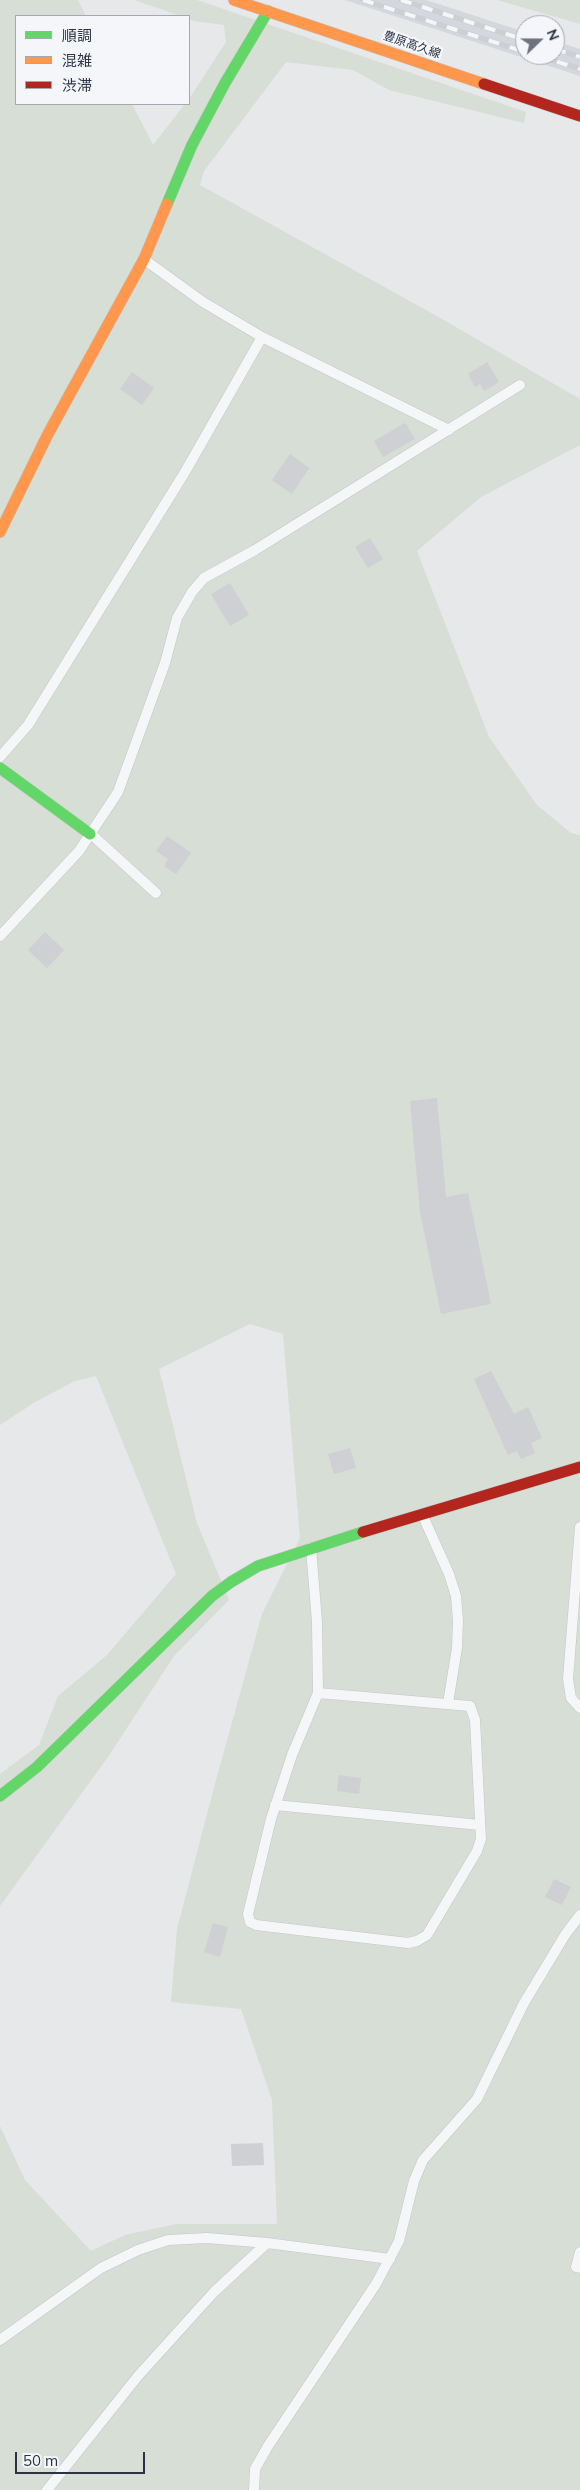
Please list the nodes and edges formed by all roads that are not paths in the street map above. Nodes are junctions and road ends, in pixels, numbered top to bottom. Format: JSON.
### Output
{"nodes":[{"id":1,"x":234,"y":0,"type":"edge"},
{"id":2,"x":275,"y":0,"type":"edge"},
{"id":3,"x":268,"y":12,"type":"junction"},
{"id":4,"x":580,"y":116,"type":"edge"},
{"id":5,"x":144,"y":259,"type":"junction"},
{"id":6,"x":262,"y":338,"type":"junction"},
{"id":7,"x":520,"y":385,"type":"dead end"},
{"id":8,"x":449,"y":430,"type":"junction"},
{"id":9,"x":0,"y":532,"type":"edge"},
{"id":10,"x":0,"y":757,"type":"edge"},
{"id":11,"x":0,"y":768,"type":"edge"},
{"id":12,"x":90,"y":834,"type":"junction"},
{"id":13,"x":156,"y":893,"type":"dead end"},
{"id":14,"x":0,"y":936,"type":"edge"},
{"id":15,"x":580,"y":1468,"type":"edge"},
{"id":16,"x":422,"y":1514,"type":"junction"},
{"id":17,"x":580,"y":1527,"type":"edge"},
{"id":18,"x":311,"y":1548,"type":"junction"},
{"id":19,"x":318,"y":1693,"type":"junction"},
{"id":20,"x":448,"y":1703,"type":"junction"},
{"id":21,"x":580,"y":1708,"type":"edge"},
{"id":22,"x":0,"y":1796,"type":"edge"},
{"id":23,"x":275,"y":1805,"type":"junction"},
{"id":24,"x":480,"y":1825,"type":"junction"},
{"id":25,"x":580,"y":1915,"type":"edge"},
{"id":26,"x":267,"y":2243,"type":"junction"},
{"id":27,"x":580,"y":2252,"type":"edge"},
{"id":28,"x":390,"y":2259,"type":"junction"},
{"id":29,"x":580,"y":2268,"type":"edge"},
{"id":30,"x":0,"y":2340,"type":"edge"},
{"id":31,"x":47,"y":2490,"type":"edge"},
{"id":32,"x":254,"y":2490,"type":"edge"}],
"edges":[{"from":1,"to":3,"type":"street","name":"豊原高久線"},
{"from":2,"to":3,"type":"lane"},
{"from":3,"to":4,"type":"street","name":"豊原高久線"},
{"from":3,"to":5,"type":"street"},
{"from":5,"to":6,"type":"lane"},
{"from":5,"to":9,"type":"street"},
{"from":6,"to":8,"type":"lane"},
{"from":6,"to":10,"type":"lane"},
{"from":7,"to":8,"type":"lane"},
{"from":8,"to":12,"type":"lane"},
{"from":11,"to":12,"type":"street"},
{"from":12,"to":13,"type":"lane"},
{"from":12,"to":14,"type":"lane"},
{"from":15,"to":16,"type":"street"},
{"from":16,"to":18,"type":"street"},
{"from":16,"to":20,"type":"lane"},
{"from":17,"to":21,"type":"lane"},
{"from":18,"to":19,"type":"lane"},
{"from":18,"to":22,"type":"street"},
{"from":19,"to":20,"type":"lane"},
{"from":19,"to":23,"type":"lane"},
{"from":20,"to":24,"type":"lane"},
{"from":23,"to":24,"type":"lane"},
{"from":23,"to":24,"type":"lane"},
{"from":25,"to":28,"type":"lane"},
{"from":26,"to":28,"type":"lane"},
{"from":26,"to":30,"type":"lane"},
{"from":26,"to":31,"type":"lane"},
{"from":27,"to":29,"type":"lane"},
{"from":28,"to":32,"type":"lane"}]}
